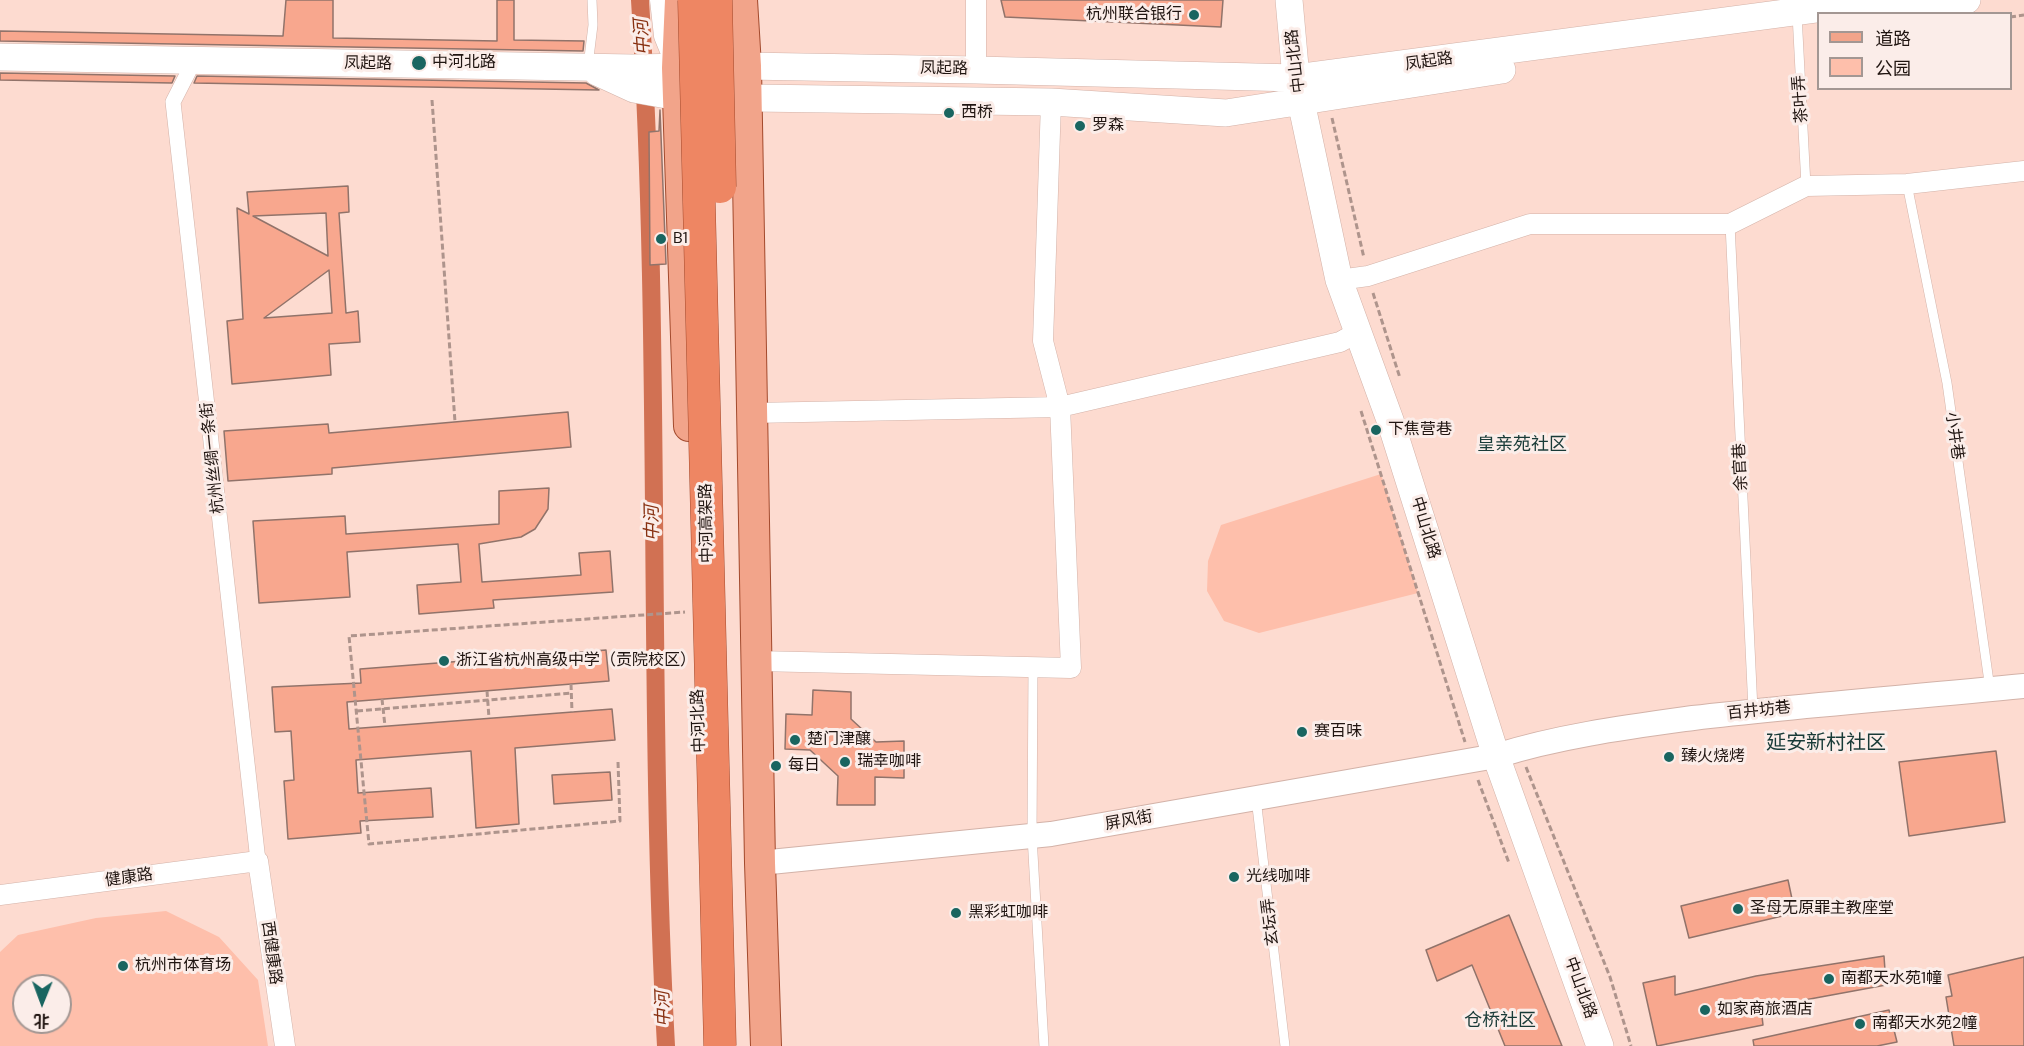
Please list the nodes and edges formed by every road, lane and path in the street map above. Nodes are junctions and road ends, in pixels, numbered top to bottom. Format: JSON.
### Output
{"nodes":[{"id":1,"x":592,"y":0,"type":"edge"},
{"id":2,"x":660,"y":0,"type":"edge"},
{"id":3,"x":680,"y":0,"type":"edge"},
{"id":4,"x":694,"y":0,"type":"edge"},
{"id":5,"x":716,"y":0,"type":"edge"},
{"id":6,"x":742,"y":0,"type":"edge"},
{"id":7,"x":976,"y":0,"type":"edge"},
{"id":8,"x":1289,"y":0,"type":"edge"},
{"id":9,"x":1883,"y":0,"type":"edge"},
{"id":10,"x":1967,"y":0,"type":"edge"},
{"id":11,"x":1833,"y":12,"type":"edge"},
{"id":12,"x":1887,"y":12,"type":"edge"},
{"id":13,"x":1804,"y":19,"type":"edge"},
{"id":14,"x":0,"y":57,"type":"edge"},
{"id":15,"x":194,"y":61,"type":"junction"},
{"id":16,"x":746,"y":66,"type":"junction"},
{"id":17,"x":588,"y":67,"type":"junction"},
{"id":18,"x":976,"y":70,"type":"junction"},
{"id":19,"x":656,"y":81,"type":"junction"},
{"id":20,"x":1298,"y":90,"type":"junction"},
{"id":21,"x":1328,"y":97,"type":"junction"},
{"id":22,"x":747,"y":99,"type":"junction"},
{"id":23,"x":432,"y":100,"type":"dead end"},
{"id":24,"x":1051,"y":102,"type":"junction"},
{"id":25,"x":2024,"y":171,"type":"edge"},
{"id":26,"x":1907,"y":184,"type":"junction"},
{"id":27,"x":1806,"y":186,"type":"junction"},
{"id":28,"x":1730,"y":224,"type":"junction"},
{"id":29,"x":1368,"y":276,"type":"junction"},
{"id":30,"x":1339,"y":280,"type":"junction"},
{"id":31,"x":1358,"y":332,"type":"junction"},
{"id":32,"x":1404,"y":389,"type":"dead end"},
{"id":33,"x":1060,"y":407,"type":"junction"},
{"id":34,"x":752,"y":413,"type":"junction"},
{"id":35,"x":455,"y":422,"type":"dead end"},
{"id":36,"x":696,"y":612,"type":"junction"},
{"id":37,"x":756,"y":662,"type":"junction"},
{"id":38,"x":1033,"y":667,"type":"junction"},
{"id":39,"x":571,"y":684,"type":"dead end"},
{"id":40,"x":2024,"y":686,"type":"edge"},
{"id":41,"x":1990,"y":689,"type":"junction"},
{"id":42,"x":487,"y":691,"type":"dead end"},
{"id":43,"x":571,"y":693,"type":"junction"},
{"id":44,"x":382,"y":699,"type":"dead end"},
{"id":45,"x":488,"y":700,"type":"junction"},
{"id":46,"x":383,"y":709,"type":"junction"},
{"id":47,"x":357,"y":711,"type":"junction"},
{"id":48,"x":1753,"y":711,"type":"junction"},
{"id":49,"x":572,"y":712,"type":"dead end"},
{"id":50,"x":489,"y":718,"type":"dead end"},
{"id":51,"x":385,"y":726,"type":"dead end"},
{"id":52,"x":1508,"y":752,"type":"junction"},
{"id":53,"x":618,"y":762,"type":"dead end"},
{"id":54,"x":1256,"y":798,"type":"junction"},
{"id":55,"x":1032,"y":836,"type":"junction"},
{"id":56,"x":258,"y":861,"type":"junction"},
{"id":57,"x":759,"y":863,"type":"junction"},
{"id":58,"x":0,"y":895,"type":"edge"},
{"id":59,"x":285,"y":1046,"type":"edge"},
{"id":60,"x":706,"y":1046,"type":"edge"},
{"id":61,"x":720,"y":1046,"type":"edge"},
{"id":62,"x":741,"y":1046,"type":"edge"},
{"id":63,"x":766,"y":1046,"type":"edge"},
{"id":64,"x":1044,"y":1046,"type":"edge"},
{"id":65,"x":1285,"y":1046,"type":"edge"},
{"id":66,"x":1600,"y":1046,"type":"edge"},
{"id":67,"x":1631,"y":1046,"type":"edge"}],
"edges":[{"from":1,"to":17,"type":"lane"},
{"from":2,"to":19,"type":"street"},
{"from":3,"to":19,"type":"main road","name":"中河北路"},
{"from":4,"to":61,"type":"highway","name":"中河高架路","bridge":true},
{"from":5,"to":62,"type":"highway","name":"中河高架路","bridge":true},
{"from":6,"to":16,"type":"main road"},
{"from":7,"to":18,"type":"street"},
{"from":8,"to":20,"type":"main road","name":"中山北路"},
{"from":9,"to":11,"type":"main road","name":"凤起路"},
{"from":10,"to":12,"type":"main road"},
{"from":13,"to":20,"type":"main road","name":"凤起路"},
{"from":13,"to":21,"type":"main road"},
{"from":13,"to":27,"type":"lane","name":"茶叶弄"},
{"from":14,"to":15,"type":"main road","name":"凤起路"},
{"from":15,"to":17,"type":"main road","name":"凤起路"},
{"from":15,"to":56,"type":"street","name":"杭州丝绸一条街"},
{"from":16,"to":18,"type":"main road","name":"凤起路"},
{"from":16,"to":19,"type":"main road","name":"凤起路"},
{"from":16,"to":22,"type":"main road"},
{"from":17,"to":19,"type":"main road","name":"凤起路"},
{"from":18,"to":20,"type":"main road","name":"凤起路"},
{"from":19,"to":22,"type":"main road"},
{"from":19,"to":36,"type":"main road","name":"中河北路"},
{"from":20,"to":21,"type":"main road"},
{"from":20,"to":24,"type":"main road"},
{"from":20,"to":30,"type":"main road","name":"中山北路"},
{"from":21,"to":29,"type":"path"},
{"from":22,"to":24,"type":"main road"},
{"from":22,"to":34,"type":"main road"},
{"from":23,"to":35,"type":"path"},
{"from":24,"to":33,"type":"street"},
{"from":25,"to":26,"type":"street"},
{"from":26,"to":27,"type":"street"},
{"from":26,"to":41,"type":"lane","name":"小井巷"},
{"from":27,"to":28,"type":"street"},
{"from":28,"to":29,"type":"street"},
{"from":28,"to":48,"type":"lane","name":"余官巷"},
{"from":29,"to":30,"type":"street"},
{"from":29,"to":32,"type":"path"},
{"from":30,"to":31,"type":"main road","name":"中山北路"},
{"from":31,"to":33,"type":"street"},
{"from":31,"to":52,"type":"main road","name":"中山北路"},
{"from":33,"to":34,"type":"street"},
{"from":33,"to":38,"type":"street"},
{"from":34,"to":37,"type":"main road"},
{"from":36,"to":47,"type":"path"},
{"from":36,"to":60,"type":"main road","name":"中河北路"},
{"from":37,"to":38,"type":"street"},
{"from":37,"to":57,"type":"main road"},
{"from":38,"to":55,"type":"lane"},
{"from":39,"to":43,"type":"path"},
{"from":40,"to":41,"type":"street","name":"百井坊巷"},
{"from":41,"to":48,"type":"street","name":"百井坊巷"},
{"from":42,"to":45,"type":"path"},
{"from":43,"to":45,"type":"path"},
{"from":43,"to":49,"type":"path"},
{"from":44,"to":46,"type":"path"},
{"from":45,"to":46,"type":"path"},
{"from":45,"to":50,"type":"path"},
{"from":46,"to":47,"type":"path"},
{"from":46,"to":51,"type":"path"},
{"from":47,"to":53,"type":"path"},
{"from":48,"to":52,"type":"street","name":"百井坊巷"},
{"from":52,"to":54,"type":"street","name":"屏风街"},
{"from":52,"to":66,"type":"main road","name":"中山北路"},
{"from":52,"to":67,"type":"path"},
{"from":54,"to":55,"type":"street","name":"屏风街"},
{"from":54,"to":65,"type":"lane","name":"玄坛弄"},
{"from":55,"to":57,"type":"street","name":"屏风街"},
{"from":55,"to":64,"type":"lane"},
{"from":56,"to":58,"type":"street","name":"健康路"},
{"from":56,"to":59,"type":"street","name":"西健康路"},
{"from":57,"to":63,"type":"main road"}]}
